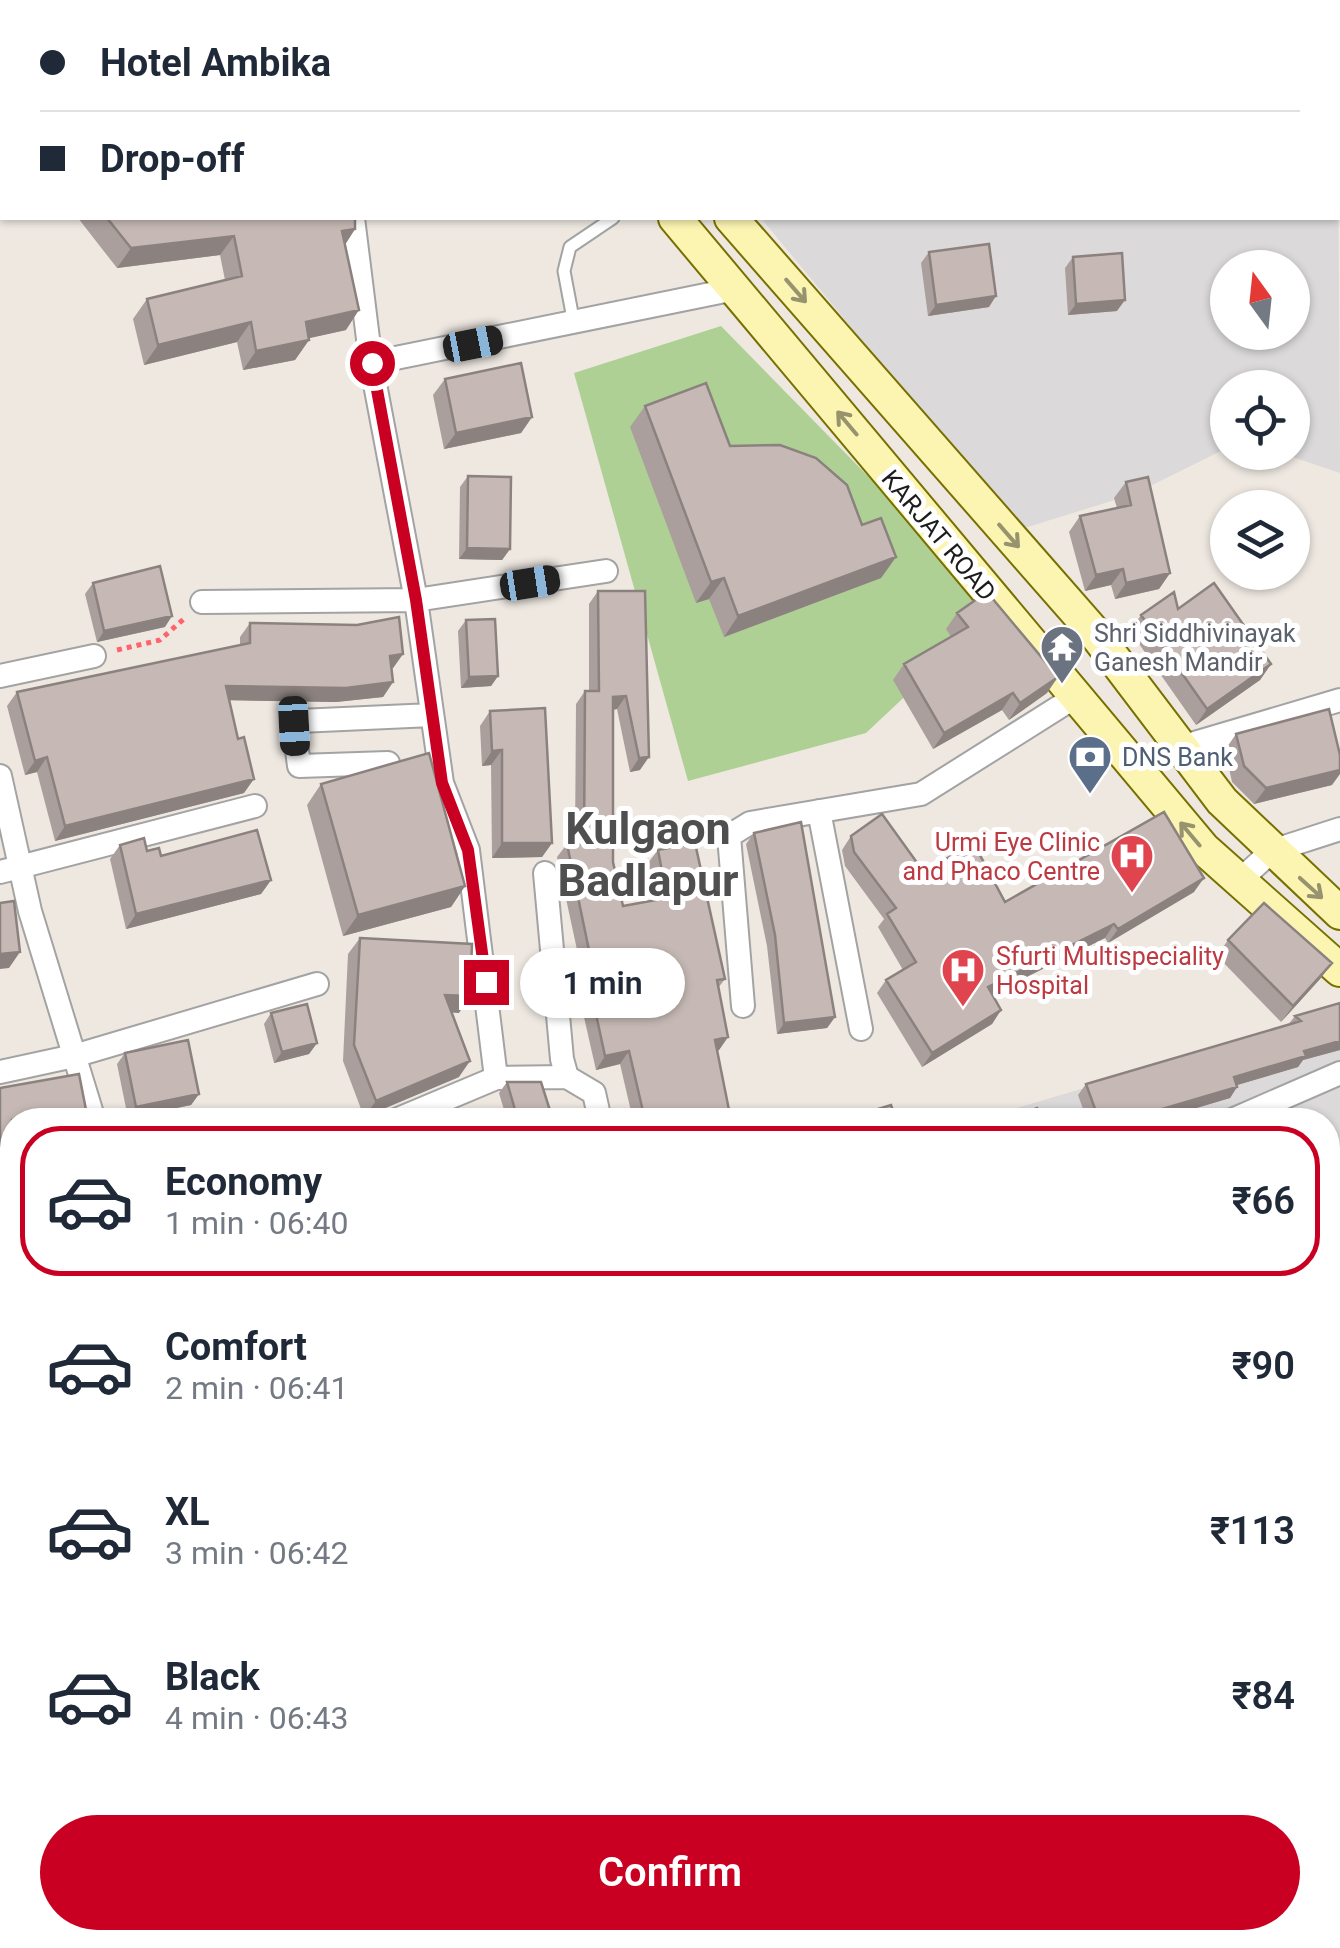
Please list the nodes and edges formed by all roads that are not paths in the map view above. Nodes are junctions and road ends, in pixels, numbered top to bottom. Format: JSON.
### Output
{"nodes":[{"id":1,"x":353,"y":220,"type":"edge"},
{"id":2,"x":610,"y":220,"type":"edge"},
{"id":3,"x":677,"y":220,"type":"edge"},
{"id":4,"x":733,"y":220,"type":"edge"},
{"id":5,"x":735,"y":289,"type":"junction"},
{"id":6,"x":574,"y":324,"type":"junction"},
{"id":7,"x":372,"y":363,"type":"junction"},
{"id":8,"x":606,"y":571,"type":"dead end"},
{"id":9,"x":416,"y":600,"type":"junction"},
{"id":10,"x":202,"y":602,"type":"road end"},
{"id":11,"x":94,"y":656,"type":"road end"},
{"id":12,"x":0,"y":676,"type":"edge"},
{"id":13,"x":1074,"y":697,"type":"junction"},
{"id":14,"x":1340,"y":700,"type":"edge"},
{"id":15,"x":432,"y":715,"type":"junction"},
{"id":16,"x":1181,"y":747,"type":"junction"},
{"id":17,"x":388,"y":762,"type":"edge"},
{"id":18,"x":0,"y":776,"type":"edge"},
{"id":19,"x":255,"y":806,"type":"dead end"},
{"id":20,"x":819,"y":811,"type":"junction"},
{"id":21,"x":1340,"y":829,"type":"edge"},
{"id":22,"x":1272,"y":851,"type":"junction"},
{"id":23,"x":10,"y":869,"type":"edge"},
{"id":24,"x":546,"y":873,"type":"dead end"},
{"id":25,"x":1239,"y":881,"type":"junction"},
{"id":26,"x":1340,"y":913,"type":"edge"},
{"id":27,"x":1340,"y":970,"type":"edge"},
{"id":28,"x":317,"y":984,"type":"dead end"},
{"id":29,"x":742,"y":1006,"type":"dead end"},
{"id":30,"x":861,"y":1029,"type":"dead end"},
{"id":31,"x":74,"y":1056,"type":"junction"},
{"id":32,"x":0,"y":1072,"type":"edge"},
{"id":33,"x":1340,"y":1073,"type":"edge"},
{"id":34,"x":496,"y":1078,"type":"junction"},
{"id":35,"x":566,"y":1078,"type":"junction"},
{"id":36,"x":90,"y":1108,"type":"edge"},
{"id":37,"x":425,"y":1108,"type":"edge"},
{"id":38,"x":597,"y":1108,"type":"edge"},
{"id":39,"x":1260,"y":1108,"type":"edge"}],
"edges":[{"from":1,"to":7,"type":"street"},
{"from":2,"to":6,"type":"lane"},
{"from":3,"to":5,"type":"main road","name":"KARJAT ROAD"},
{"from":4,"to":16,"type":"main road","name":"KARJAT ROAD","one_way":true},
{"from":5,"to":6,"type":"street"},
{"from":13,"to":5,"type":"main road","name":"KARJAT ROAD","one_way":true},
{"from":6,"to":7,"type":"street"},
{"from":7,"to":9,"type":"street"},
{"from":8,"to":9,"type":"street"},
{"from":9,"to":10,"type":"street"},
{"from":9,"to":15,"type":"street"},
{"from":11,"to":12,"type":"street"},
{"from":13,"to":20,"type":"street"},
{"from":25,"to":13,"type":"main road","name":"KARJAT ROAD","one_way":true},
{"from":14,"to":16,"type":"street"},
{"from":15,"to":17,"type":"street"},
{"from":15,"to":34,"type":"street"},
{"from":16,"to":22,"type":"main road","name":"KARJAT ROAD"},
{"from":18,"to":23,"type":"street"},
{"from":19,"to":23,"type":"street"},
{"from":20,"to":29,"type":"street"},
{"from":20,"to":30,"type":"street"},
{"from":21,"to":22,"type":"street"},
{"from":22,"to":25,"type":"street"},
{"from":22,"to":26,"type":"main road","name":"KARJAT ROAD","one_way":true},
{"from":23,"to":31,"type":"street"},
{"from":24,"to":35,"type":"street"},
{"from":25,"to":27,"type":"main road","name":"KARJAT ROAD"},
{"from":28,"to":31,"type":"street"},
{"from":31,"to":32,"type":"street"},
{"from":31,"to":36,"type":"street"},
{"from":33,"to":39,"type":"street"},
{"from":34,"to":35,"type":"street"},
{"from":34,"to":37,"type":"street"},
{"from":35,"to":38,"type":"street"}]}
